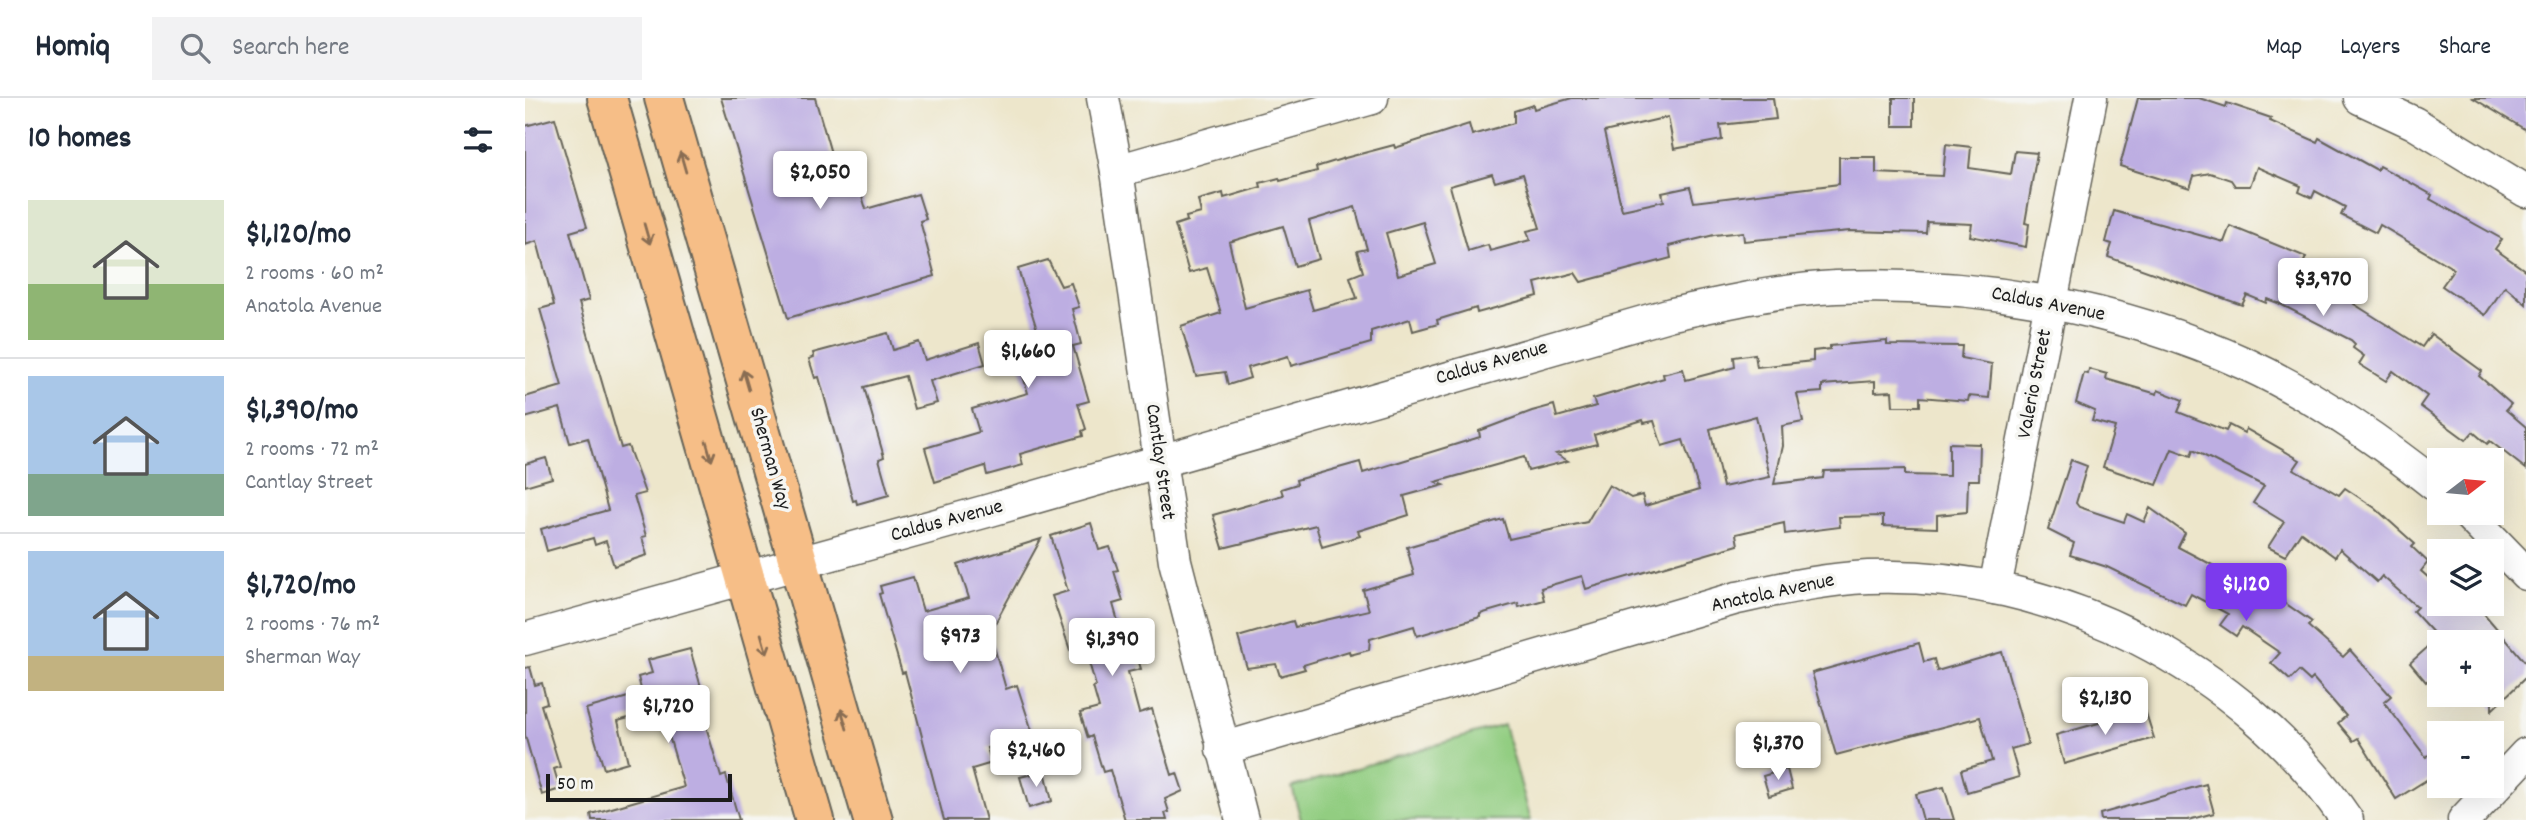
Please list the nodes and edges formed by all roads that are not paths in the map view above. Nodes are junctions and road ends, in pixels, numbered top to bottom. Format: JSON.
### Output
{"nodes":[{"id":1,"x":607,"y":98,"type":"edge"},
{"id":2,"x":664,"y":98,"type":"edge"},
{"id":3,"x":1103,"y":98,"type":"edge"},
{"id":4,"x":1372,"y":98,"type":"edge"},
{"id":5,"x":2091,"y":98,"type":"edge"},
{"id":6,"x":2360,"y":98,"type":"edge"},
{"id":7,"x":1117,"y":171,"type":"junction"},
{"id":8,"x":2526,"y":191,"type":"edge"},
{"id":9,"x":2052,"y":302,"type":"junction"},
{"id":10,"x":1159,"y":461,"type":"junction"},
{"id":11,"x":2427,"y":479,"type":"edge"},
{"id":12,"x":2479,"y":525,"type":"edge"},
{"id":13,"x":799,"y":564,"type":"junction"},
{"id":14,"x":2526,"y":574,"type":"edge"},
{"id":15,"x":745,"y":578,"type":"junction"},
{"id":16,"x":1995,"y":588,"type":"junction"},
{"id":17,"x":525,"y":639,"type":"edge"},
{"id":18,"x":1222,"y":749,"type":"junction"},
{"id":19,"x":2526,"y":754,"type":"edge"},
{"id":20,"x":815,"y":820,"type":"edge"},
{"id":21,"x":873,"y":820,"type":"edge"},
{"id":22,"x":1243,"y":820,"type":"edge"},
{"id":23,"x":2347,"y":820,"type":"edge"},
{"id":24,"x":2464,"y":820,"type":"edge"}],
"edges":[{"from":1,"to":15,"type":"main road","one_way":true},
{"from":13,"to":2,"type":"main road","name":"Sherman Way","one_way":true},
{"from":3,"to":7,"type":"street","name":"Cantlay Street"},
{"from":4,"to":7,"type":"street"},
{"from":5,"to":9,"type":"street","name":"Valerio Street"},
{"from":6,"to":8,"type":"street"},
{"from":7,"to":10,"type":"street","name":"Cantlay Street"},
{"from":9,"to":10,"type":"street","name":"Caldus Avenue"},
{"from":9,"to":11,"type":"street","name":"Caldus Avenue"},
{"from":9,"to":16,"type":"street","name":"Valerio Street"},
{"from":10,"to":13,"type":"street","name":"Caldus Avenue"},
{"from":10,"to":18,"type":"street","name":"Cantlay Street"},
{"from":12,"to":14,"type":"street"},
{"from":13,"to":15,"type":"street","name":"Caldus Avenue"},
{"from":21,"to":13,"type":"main road","name":"Sherman Way","one_way":true},
{"from":15,"to":17,"type":"street","name":"Caldus Avenue"},
{"from":15,"to":20,"type":"main road","one_way":true},
{"from":16,"to":18,"type":"street","name":"Anatola Avenue"},
{"from":16,"to":23,"type":"street","name":"Anatola Avenue"},
{"from":18,"to":22,"type":"street","name":"Cantlay Street"},
{"from":19,"to":24,"type":"street"}]}
